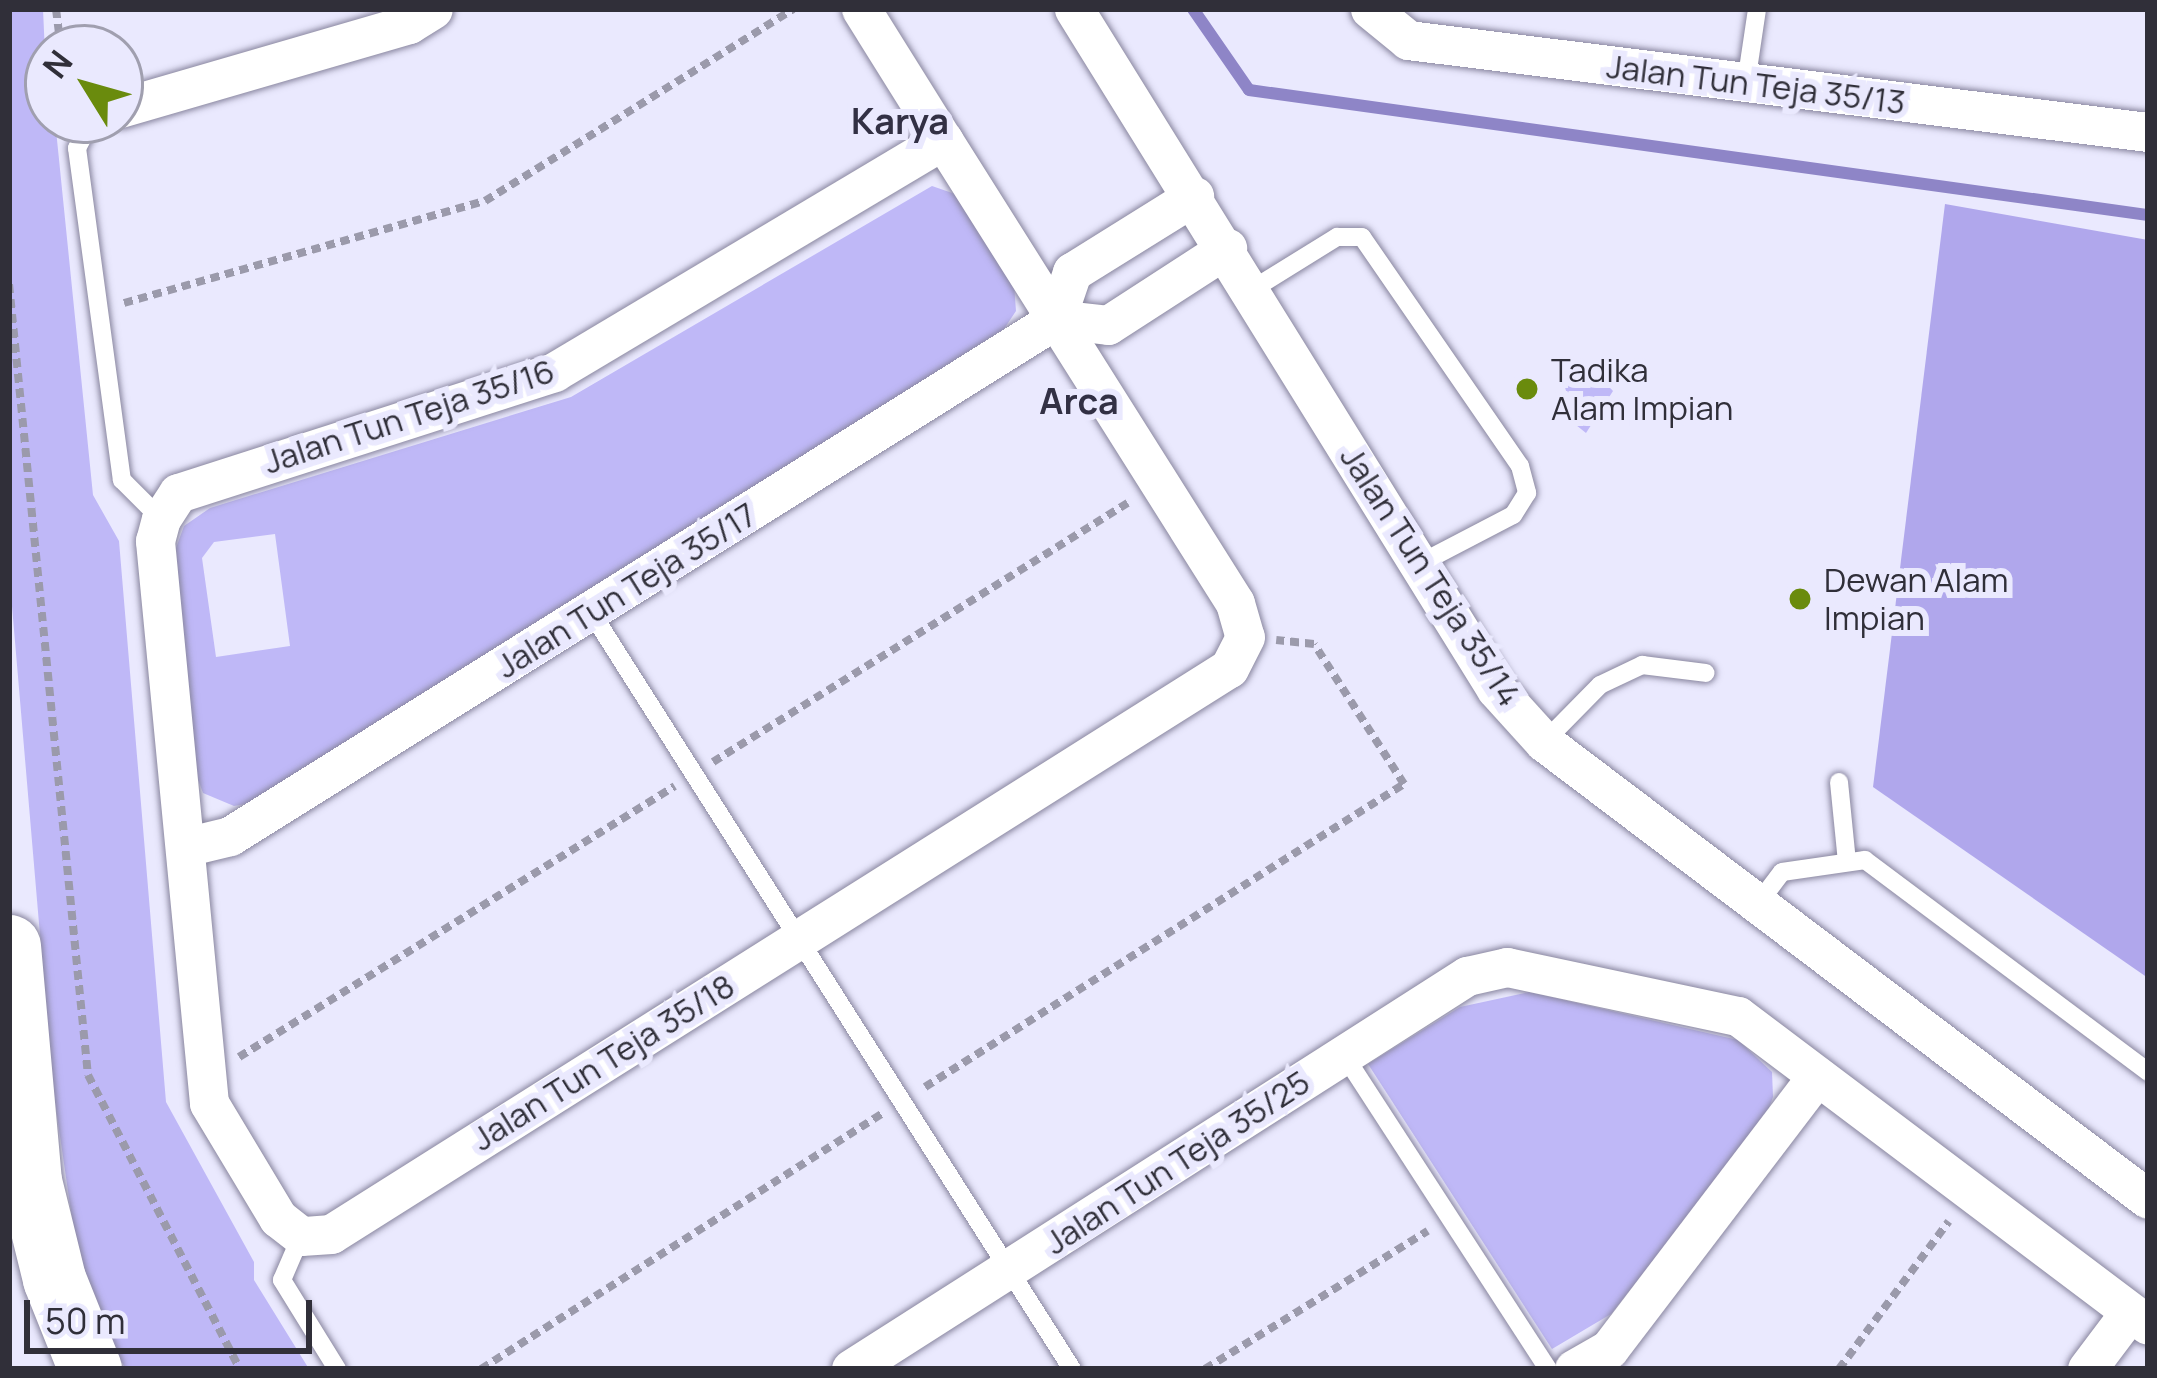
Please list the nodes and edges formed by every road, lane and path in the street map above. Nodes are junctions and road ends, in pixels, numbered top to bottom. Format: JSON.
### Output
{"nodes":[{"id":1,"x":433,"y":9,"type":"edge"},
{"id":2,"x":793,"y":9,"type":"edge"},
{"id":3,"x":861,"y":9,"type":"edge"},
{"id":4,"x":1073,"y":9,"type":"edge"},
{"id":5,"x":1757,"y":9,"type":"edge"},
{"id":6,"x":1371,"y":12,"type":"edge"},
{"id":7,"x":1746,"y":83,"type":"junction"},
{"id":8,"x":144,"y":101,"type":"edge"},
{"id":9,"x":2148,"y":132,"type":"edge"},
{"id":10,"x":944,"y":140,"type":"junction"},
{"id":11,"x":78,"y":144,"type":"edge"},
{"id":12,"x":1194,"y":196,"type":"junction"},
{"id":13,"x":1227,"y":248,"type":"junction"},
{"id":14,"x":9,"y":284,"type":"edge"},
{"id":15,"x":1253,"y":289,"type":"junction"},
{"id":16,"x":99,"y":310,"type":"junction"},
{"id":17,"x":1056,"y":319,"type":"junction"},
{"id":18,"x":160,"y":519,"type":"junction"},
{"id":19,"x":1418,"y":564,"type":"junction"},
{"id":20,"x":591,"y":612,"type":"junction"},
{"id":21,"x":1245,"y":637,"type":"junction"},
{"id":22,"x":1706,"y":673,"type":"dead end"},
{"id":23,"x":1544,"y":742,"type":"junction"},
{"id":24,"x":1839,"y":782,"type":"dead end"},
{"id":25,"x":189,"y":846,"type":"junction"},
{"id":26,"x":1847,"y":862,"type":"junction"},
{"id":27,"x":1757,"y":905,"type":"junction"},
{"id":28,"x":799,"y":939,"type":"junction"},
{"id":29,"x":9,"y":946,"type":"edge"},
{"id":30,"x":1344,"y":1055,"type":"junction"},
{"id":31,"x":2148,"y":1072,"type":"edge"},
{"id":32,"x":1817,"y":1076,"type":"junction"},
{"id":33,"x":902,"y":1102,"type":"junction"},
{"id":34,"x":2148,"y":1198,"type":"edge"},
{"id":35,"x":1450,"y":1217,"type":"junction"},
{"id":36,"x":1952,"y":1217,"type":"dead end"},
{"id":37,"x":301,"y":1236,"type":"junction"},
{"id":38,"x":1008,"y":1269,"type":"junction"},
{"id":39,"x":2139,"y":1318,"type":"edge"},
{"id":40,"x":90,"y":1369,"type":"edge"},
{"id":41,"x":240,"y":1369,"type":"edge"},
{"id":42,"x":337,"y":1369,"type":"edge"},
{"id":43,"x":481,"y":1369,"type":"edge"},
{"id":44,"x":851,"y":1369,"type":"edge"},
{"id":45,"x":1072,"y":1369,"type":"edge"},
{"id":46,"x":1205,"y":1369,"type":"edge"},
{"id":47,"x":1548,"y":1369,"type":"edge"},
{"id":48,"x":1574,"y":1369,"type":"edge"},
{"id":49,"x":1839,"y":1369,"type":"edge"},
{"id":50,"x":2087,"y":1369,"type":"edge"}],
"edges":[{"from":1,"to":8,"type":"street"},
{"from":2,"to":16,"type":"path"},
{"from":3,"to":10,"type":"street"},
{"from":4,"to":12,"type":"street","name":"Jalan Tun Teja 35/14"},
{"from":5,"to":7,"type":"lane"},
{"from":6,"to":7,"type":"street","name":"Jalan Tun Teja 35/13"},
{"from":7,"to":9,"type":"street","name":"Jalan Tun Teja 35/13"},
{"from":10,"to":17,"type":"street"},
{"from":10,"to":18,"type":"street","name":"Jalan Tun Teja 35/16"},
{"from":11,"to":16,"type":"lane"},
{"from":12,"to":13,"type":"street","name":"Jalan Tun Teja 35/14"},
{"from":12,"to":17,"type":"street"},
{"from":13,"to":15,"type":"street","name":"Jalan Tun Teja 35/14"},
{"from":13,"to":17,"type":"street"},
{"from":14,"to":41,"type":"path"},
{"from":15,"to":19,"type":"street","name":"Jalan Tun Teja 35/14"},
{"from":15,"to":19,"type":"lane"},
{"from":16,"to":18,"type":"lane"},
{"from":17,"to":20,"type":"street","name":"Jalan Tun Teja 35/17"},
{"from":17,"to":21,"type":"street"},
{"from":18,"to":25,"type":"street"},
{"from":19,"to":23,"type":"street","name":"Jalan Tun Teja 35/14"},
{"from":20,"to":25,"type":"street","name":"Jalan Tun Teja 35/17"},
{"from":20,"to":28,"type":"lane"},
{"from":21,"to":28,"type":"street","name":"Jalan Tun Teja 35/18"},
{"from":21,"to":33,"type":"path"},
{"from":22,"to":23,"type":"lane"},
{"from":23,"to":27,"type":"street","name":"Jalan Tun Teja 35/14"},
{"from":24,"to":26,"type":"lane"},
{"from":25,"to":37,"type":"street"},
{"from":26,"to":27,"type":"lane"},
{"from":26,"to":31,"type":"lane"},
{"from":27,"to":34,"type":"street","name":"Jalan Tun Teja 35/14"},
{"from":28,"to":33,"type":"lane"},
{"from":28,"to":37,"type":"street","name":"Jalan Tun Teja 35/18"},
{"from":29,"to":40,"type":"main road"},
{"from":30,"to":32,"type":"street","name":"Jalan Tun Teja 35/25"},
{"from":30,"to":35,"type":"lane"},
{"from":30,"to":38,"type":"street","name":"Jalan Tun Teja 35/25"},
{"from":32,"to":39,"type":"street"},
{"from":32,"to":48,"type":"street"},
{"from":33,"to":38,"type":"lane"},
{"from":33,"to":43,"type":"path"},
{"from":35,"to":46,"type":"path"},
{"from":35,"to":47,"type":"lane"},
{"from":36,"to":49,"type":"path"},
{"from":37,"to":42,"type":"lane"},
{"from":38,"to":44,"type":"street","name":"Jalan Tun Teja 35/25"},
{"from":38,"to":45,"type":"lane"},
{"from":39,"to":50,"type":"street"}]}
